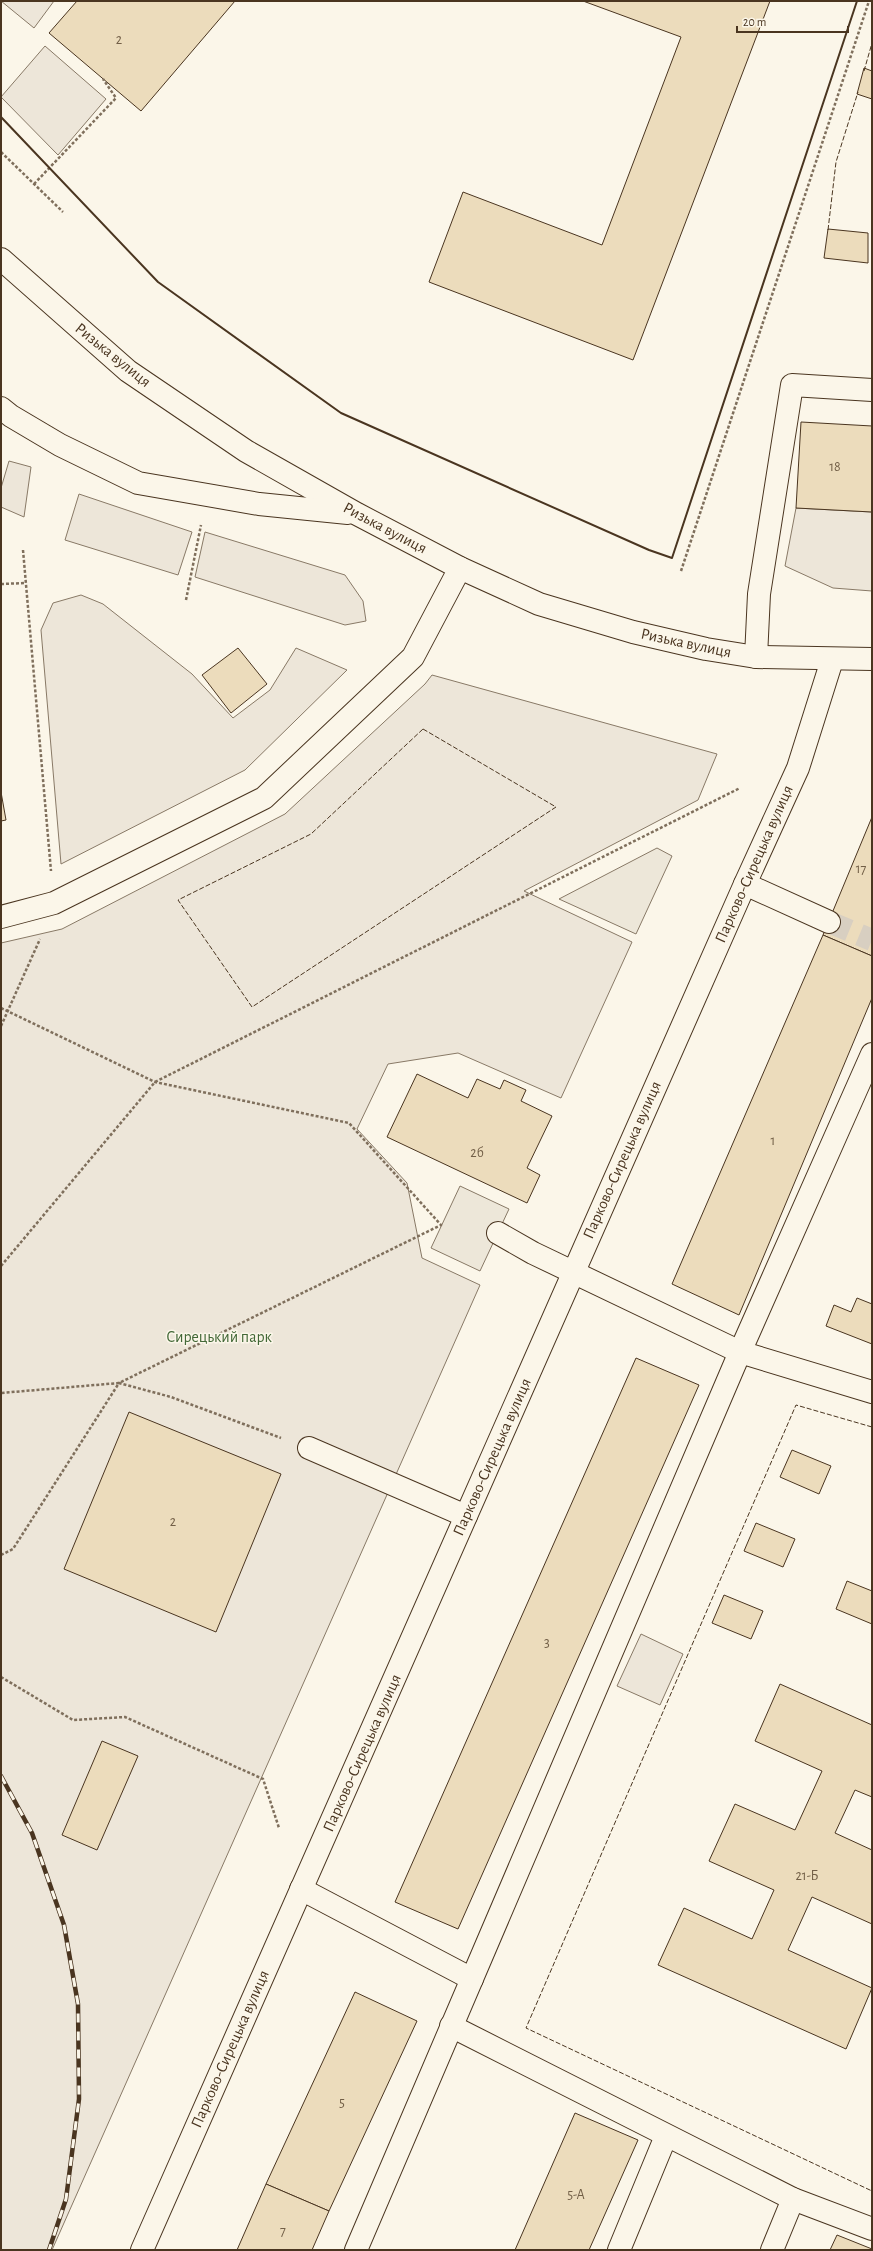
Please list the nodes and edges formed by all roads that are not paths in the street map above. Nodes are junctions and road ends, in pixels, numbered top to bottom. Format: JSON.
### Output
{"nodes":[{"id":1,"x":1,"y":258,"type":"edge"},
{"id":2,"x":872,"y":390,"type":"edge"},
{"id":3,"x":1,"y":408,"type":"edge"},
{"id":4,"x":357,"y":514,"type":"junction"},
{"id":5,"x":460,"y":568,"type":"junction"},
{"id":6,"x":756,"y":657,"type":"junction"},
{"id":7,"x":872,"y":659,"type":"edge"},
{"id":8,"x":832,"y":660,"type":"junction"},
{"id":9,"x":745,"y":884,"type":"junction"},
{"id":10,"x":1,"y":917,"type":"edge"},
{"id":11,"x":829,"y":922,"type":"tunnel mouth"},
{"id":12,"x":872,"y":1054,"type":"edge"},
{"id":13,"x":498,"y":1233,"type":"dead end"},
{"id":14,"x":573,"y":1272,"type":"junction"},
{"id":15,"x":740,"y":1352,"type":"junction"},
{"id":16,"x":872,"y":1392,"type":"edge"},
{"id":17,"x":309,"y":1448,"type":"road end"},
{"id":18,"x":466,"y":1516,"type":"junction"},
{"id":19,"x":301,"y":1889,"type":"junction"},
{"id":20,"x":472,"y":1979,"type":"junction"},
{"id":21,"x":451,"y":2026,"type":"junction"},
{"id":22,"x":666,"y":2136,"type":"junction"},
{"id":23,"x":793,"y":2199,"type":"junction"},
{"id":24,"x":872,"y":2229,"type":"edge"},
{"id":25,"x":142,"y":2250,"type":"edge"},
{"id":26,"x":356,"y":2250,"type":"edge"},
{"id":27,"x":619,"y":2250,"type":"edge"},
{"id":28,"x":772,"y":2250,"type":"edge"}],
"edges":[{"from":1,"to":4,"type":"street","name":"Ризька вулиця"},
{"from":2,"to":6,"type":"street"},
{"from":3,"to":4,"type":"street"},
{"from":4,"to":5,"type":"street","name":"Ризька вулиця"},
{"from":5,"to":6,"type":"street","name":"Ризька вулиця"},
{"from":5,"to":10,"type":"street"},
{"from":6,"to":8,"type":"street","name":"Ризька вулиця"},
{"from":7,"to":8,"type":"street","name":"Ризька вулиця"},
{"from":8,"to":9,"type":"street","name":"Парково-Сирецька вулиця"},
{"from":9,"to":11,"type":"street"},
{"from":9,"to":14,"type":"street","name":"Парково-Сирецька вулиця"},
{"from":12,"to":15,"type":"street"},
{"from":13,"to":14,"type":"street"},
{"from":14,"to":15,"type":"street"},
{"from":14,"to":18,"type":"street","name":"Парково-Сирецька вулиця"},
{"from":15,"to":16,"type":"street"},
{"from":15,"to":20,"type":"street"},
{"from":17,"to":18,"type":"street"},
{"from":18,"to":19,"type":"street","name":"Парково-Сирецька вулиця"},
{"from":19,"to":20,"type":"street"},
{"from":19,"to":25,"type":"street","name":"Парково-Сирецька вулиця"},
{"from":20,"to":21,"type":"street"},
{"from":21,"to":22,"type":"street"},
{"from":21,"to":26,"type":"street"},
{"from":22,"to":23,"type":"street"},
{"from":22,"to":27,"type":"street"},
{"from":23,"to":24,"type":"street"},
{"from":23,"to":28,"type":"street"}]}
